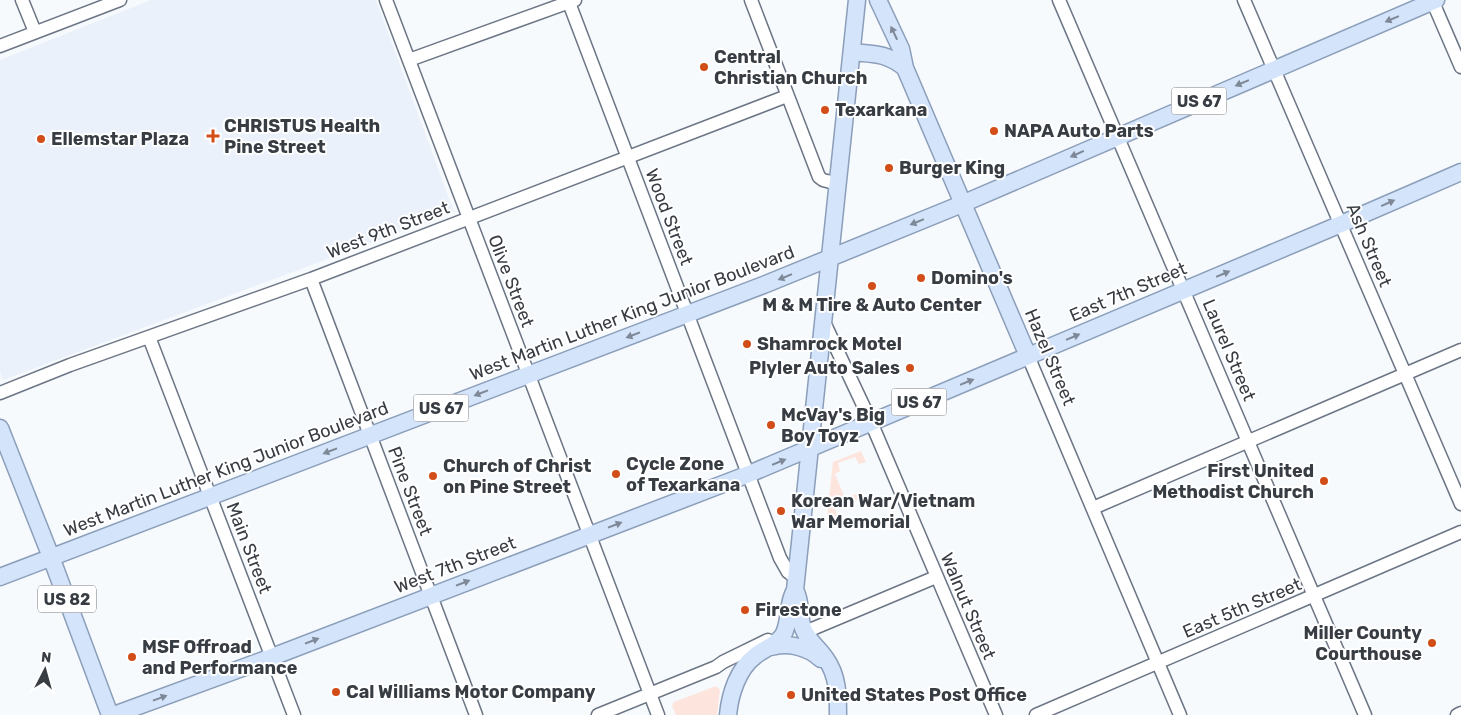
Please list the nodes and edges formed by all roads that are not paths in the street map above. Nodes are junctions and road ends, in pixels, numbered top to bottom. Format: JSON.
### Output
{"nodes":[{"id":1,"x":22,"y":0,"type":"edge"},
{"id":2,"x":120,"y":0,"type":"edge"},
{"id":3,"x":386,"y":0,"type":"edge"},
{"id":4,"x":751,"y":0,"type":"edge"},
{"id":5,"x":857,"y":0,"type":"edge"},
{"id":6,"x":878,"y":0,"type":"edge"},
{"id":7,"x":1059,"y":0,"type":"edge"},
{"id":8,"x":1244,"y":0,"type":"edge"},
{"id":9,"x":1433,"y":0,"type":"edge"},
{"id":10,"x":570,"y":1,"type":"edge"},
{"id":11,"x":35,"y":32,"type":"junction"},
{"id":12,"x":0,"y":46,"type":"edge"},
{"id":13,"x":852,"y":52,"type":"junction"},
{"id":14,"x":409,"y":60,"type":"junction"},
{"id":15,"x":1461,"y":67,"type":"edge"},
{"id":16,"x":905,"y":68,"type":"junction"},
{"id":17,"x":1275,"y":69,"type":"junction"},
{"id":18,"x":787,"y":96,"type":"junction"},
{"id":19,"x":1118,"y":136,"type":"junction"},
{"id":20,"x":627,"y":158,"type":"junction"},
{"id":21,"x":1461,"y":172,"type":"edge"},
{"id":22,"x":838,"y":184,"type":"junction"},
{"id":23,"x":962,"y":204,"type":"junction"},
{"id":24,"x":468,"y":218,"type":"junction"},
{"id":25,"x":1341,"y":224,"type":"junction"},
{"id":26,"x":830,"y":258,"type":"junction"},
{"id":27,"x":311,"y":279,"type":"junction"},
{"id":28,"x":1184,"y":290,"type":"junction"},
{"id":29,"x":688,"y":314,"type":"junction"},
{"id":30,"x":823,"y":320,"type":"junction"},
{"id":31,"x":149,"y":337,"type":"junction"},
{"id":32,"x":1461,"y":350,"type":"edge"},
{"id":33,"x":1028,"y":356,"type":"junction"},
{"id":34,"x":528,"y":374,"type":"junction"},
{"id":35,"x":1406,"y":374,"type":"junction"},
{"id":36,"x":0,"y":393,"type":"edge"},
{"id":37,"x":871,"y":422,"type":"junction"},
{"id":38,"x":0,"y":428,"type":"edge"},
{"id":39,"x":370,"y":436,"type":"junction"},
{"id":40,"x":1249,"y":441,"type":"junction"},
{"id":41,"x":810,"y":449,"type":"junction"},
{"id":42,"x":749,"y":474,"type":"junction"},
{"id":43,"x":210,"y":496,"type":"junction"},
{"id":44,"x":1461,"y":504,"type":"edge"},
{"id":45,"x":1093,"y":508,"type":"junction"},
{"id":46,"x":1461,"y":532,"type":"edge"},
{"id":47,"x":589,"y":535,"type":"junction"},
{"id":48,"x":51,"y":557,"type":"junction"},
{"id":49,"x":0,"y":577,"type":"edge"},
{"id":50,"x":936,"y":577,"type":"junction"},
{"id":51,"x":795,"y":584,"type":"junction"},
{"id":52,"x":430,"y":596,"type":"junction"},
{"id":53,"x":1314,"y":596,"type":"junction"},
{"id":54,"x":786,"y":624,"type":"junction"},
{"id":55,"x":805,"y":632,"type":"junction"},
{"id":56,"x":771,"y":647,"type":"junction"},
{"id":57,"x":272,"y":657,"type":"junction"},
{"id":58,"x":1158,"y":663,"type":"junction"},
{"id":59,"x":716,"y":667,"type":"junction"},
{"id":60,"x":832,"y":669,"type":"junction"},
{"id":61,"x":734,"y":688,"type":"junction"},
{"id":62,"x":650,"y":695,"type":"junction"},
{"id":63,"x":1461,"y":713,"type":"edge"},
{"id":64,"x":110,"y":715,"type":"edge"},
{"id":65,"x":114,"y":715,"type":"edge"},
{"id":66,"x":294,"y":715,"type":"edge"},
{"id":67,"x":476,"y":715,"type":"edge"},
{"id":68,"x":598,"y":715,"type":"edge"},
{"id":69,"x":658,"y":715,"type":"edge"},
{"id":70,"x":728,"y":715,"type":"edge"},
{"id":71,"x":838,"y":715,"type":"edge"},
{"id":72,"x":996,"y":715,"type":"edge"},
{"id":73,"x":1036,"y":715,"type":"edge"},
{"id":74,"x":1180,"y":715,"type":"edge"},
{"id":75,"x":1366,"y":715,"type":"edge"},
{"id":76,"x":1457,"y":715,"type":"edge"}],
"edges":[{"from":1,"to":11,"type":"street"},
{"from":2,"to":11,"type":"street"},
{"from":3,"to":14,"type":"street","name":"Olive Street"},
{"from":4,"to":18,"type":"street"},
{"from":5,"to":13,"type":"main road"},
{"from":16,"to":6,"type":"main road","name":"Hazel Street","one_way":true},
{"from":7,"to":19,"type":"street","name":"Laurel Street"},
{"from":8,"to":17,"type":"street","name":"Ash Street"},
{"from":9,"to":15,"type":"street"},
{"from":9,"to":17,"type":"main road","number":"US 67","one_way":true},
{"from":10,"to":14,"type":"street"},
{"from":10,"to":20,"type":"street","name":"Wood Street"},
{"from":11,"to":12,"type":"street"},
{"from":13,"to":16,"type":"main road"},
{"from":13,"to":22,"type":"main road"},
{"from":14,"to":24,"type":"street","name":"Olive Street"},
{"from":16,"to":23,"type":"main road","name":"Hazel Street"},
{"from":17,"to":19,"type":"main road","number":"US 67","one_way":true},
{"from":17,"to":25,"type":"street","name":"Ash Street"},
{"from":18,"to":20,"type":"street","name":"West 9th Street"},
{"from":18,"to":22,"type":"street"},
{"from":19,"to":23,"type":"main road","number":"US 67","one_way":true},
{"from":19,"to":28,"type":"street","name":"Laurel Street"},
{"from":20,"to":24,"type":"street","name":"West 9th Street"},
{"from":20,"to":29,"type":"street","name":"Wood Street"},
{"from":25,"to":21,"type":"main road","name":"East 7th Street","number":"US 67","one_way":true},
{"from":22,"to":26,"type":"main road"},
{"from":23,"to":26,"type":"main road","number":"US 67","one_way":true},
{"from":23,"to":33,"type":"main road","name":"Hazel Street"},
{"from":24,"to":27,"type":"street","name":"West 9th Street"},
{"from":24,"to":34,"type":"street","name":"Olive Street"},
{"from":28,"to":25,"type":"main road","name":"East 7th Street","number":"US 67","one_way":true},
{"from":25,"to":35,"type":"street","name":"Ash Street"},
{"from":26,"to":29,"type":"main road","name":"West Martin Luther King Junior Boulevard","number":"US 67","one_way":true},
{"from":26,"to":30,"type":"main road"},
{"from":27,"to":31,"type":"street","name":"West 9th Street"},
{"from":27,"to":39,"type":"street","name":"Pine Street"},
{"from":33,"to":28,"type":"main road","name":"East 7th Street","number":"US 67","one_way":true},
{"from":28,"to":40,"type":"street","name":"Laurel Street"},
{"from":29,"to":34,"type":"main road","name":"West Martin Luther King Junior Boulevard","number":"US 67","one_way":true},
{"from":29,"to":42,"type":"street","name":"Wood Street"},
{"from":30,"to":37,"type":"street","name":"Walnut Street"},
{"from":30,"to":41,"type":"main road"},
{"from":31,"to":36,"type":"street","name":"West 9th Street"},
{"from":31,"to":43,"type":"street","name":"Main Street"},
{"from":32,"to":35,"type":"street"},
{"from":37,"to":33,"type":"main road","name":"East 7th Street","number":"US 67","one_way":true},
{"from":33,"to":45,"type":"street","name":"Hazel Street"},
{"from":34,"to":39,"type":"main road","name":"West Martin Luther King Junior Boulevard","number":"US 67","one_way":true},
{"from":34,"to":47,"type":"street","name":"Olive Street"},
{"from":35,"to":40,"type":"street"},
{"from":35,"to":44,"type":"street","name":"Ash Street"},
{"from":37,"to":41,"type":"main road","name":"East 7th Street","number":"US 67"},
{"from":37,"to":50,"type":"street","name":"Walnut Street"},
{"from":38,"to":48,"type":"main road","number":"US 82"},
{"from":39,"to":43,"type":"main road","name":"West Martin Luther King Junior Boulevard","number":"US 67","one_way":true},
{"from":39,"to":52,"type":"street","name":"Pine Street"},
{"from":40,"to":45,"type":"street"},
{"from":40,"to":53,"type":"street","name":"Laurel Street"},
{"from":42,"to":41,"type":"main road","name":"West 7th Street","number":"US 67","one_way":true},
{"from":41,"to":51,"type":"main road"},
{"from":47,"to":42,"type":"main road","name":"West 7th Street","number":"US 67","one_way":true},
{"from":42,"to":51,"type":"street","name":"Wood Street"},
{"from":43,"to":48,"type":"main road","name":"West Martin Luther King Junior Boulevard","number":"US 67"},
{"from":43,"to":57,"type":"street","name":"Main Street"},
{"from":45,"to":58,"type":"street","name":"Hazel Street"},
{"from":46,"to":53,"type":"street","name":"East 5th Street"},
{"from":52,"to":47,"type":"main road","name":"West 7th Street","number":"US 67","one_way":true},
{"from":47,"to":62,"type":"street","name":"Olive Street"},
{"from":48,"to":49,"type":"main road","name":"West Martin Luther King Junior Boulevard","number":"US 67"},
{"from":48,"to":64,"type":"main road","number":"US 82"},
{"from":50,"to":55,"type":"street"},
{"from":50,"to":72,"type":"street","name":"Walnut Street"},
{"from":51,"to":54,"type":"main road"},
{"from":51,"to":55,"type":"main road"},
{"from":57,"to":52,"type":"main road","name":"West 7th Street","number":"US 67","one_way":true},
{"from":52,"to":67,"type":"street","name":"Pine Street"},
{"from":53,"to":58,"type":"street","name":"East 5th Street"},
{"from":53,"to":75,"type":"street","name":"Laurel Street"},
{"from":54,"to":56,"type":"main road"},
{"from":54,"to":59,"type":"street"},
{"from":55,"to":60,"type":"main road"},
{"from":56,"to":60,"type":"main road"},
{"from":56,"to":61,"type":"main road"},
{"from":65,"to":57,"type":"main road","name":"West 7th Street","number":"US 67","one_way":true},
{"from":57,"to":66,"type":"street","name":"Main Street"},
{"from":58,"to":73,"type":"street","name":"East 5th Street"},
{"from":58,"to":74,"type":"street","name":"Hazel Street"},
{"from":59,"to":61,"type":"street"},
{"from":59,"to":62,"type":"street"},
{"from":60,"to":71,"type":"main road"},
{"from":61,"to":70,"type":"main road"},
{"from":62,"to":68,"type":"street"},
{"from":62,"to":69,"type":"street","name":"Olive Street"},
{"from":63,"to":76,"type":"street"}]}
